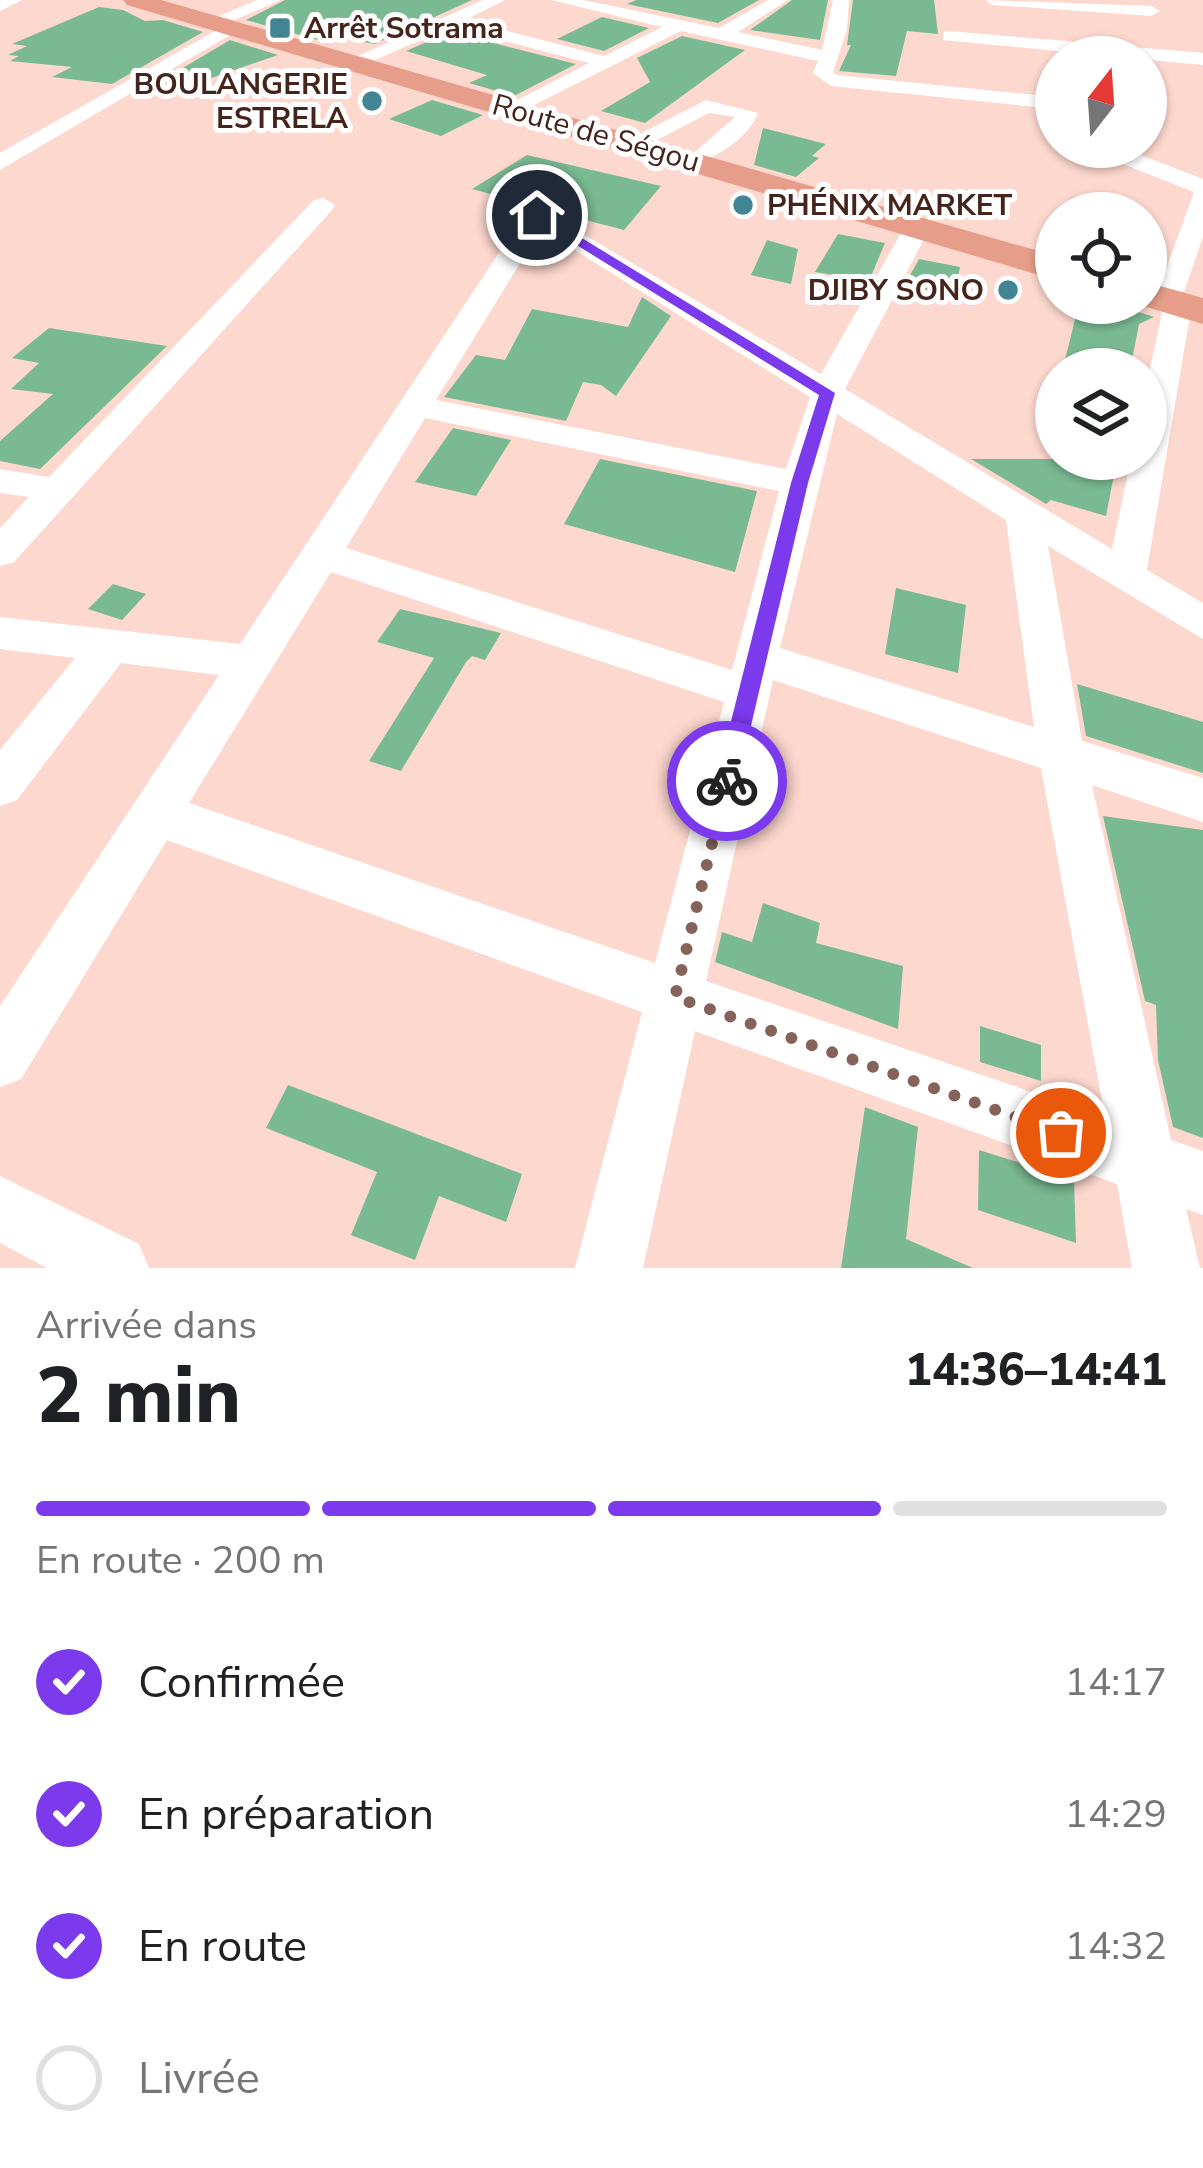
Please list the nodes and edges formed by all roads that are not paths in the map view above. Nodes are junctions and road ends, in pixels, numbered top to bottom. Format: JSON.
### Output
{"nodes":[{"id":1,"x":14,"y":0,"type":"edge"},
{"id":2,"x":135,"y":0,"type":"edge"},
{"id":3,"x":172,"y":0,"type":"edge"},
{"id":4,"x":273,"y":0,"type":"edge"},
{"id":5,"x":497,"y":0,"type":"edge"},
{"id":6,"x":559,"y":0,"type":"edge"},
{"id":7,"x":634,"y":0,"type":"edge"},
{"id":8,"x":780,"y":0,"type":"edge"},
{"id":9,"x":842,"y":0,"type":"edge"},
{"id":10,"x":993,"y":0,"type":"edge"},
{"id":11,"x":0,"y":6,"type":"edge"},
{"id":12,"x":1151,"y":6,"type":"edge"},
{"id":13,"x":611,"y":12,"type":"junction"},
{"id":14,"x":448,"y":21,"type":"junction"},
{"id":15,"x":231,"y":22,"type":"junction"},
{"id":16,"x":677,"y":26,"type":"junction"},
{"id":17,"x":722,"y":35,"type":"junction"},
{"id":18,"x":1149,"y":36,"type":"edge"},
{"id":19,"x":948,"y":55,"type":"junction"},
{"id":20,"x":368,"y":56,"type":"junction"},
{"id":21,"x":828,"y":57,"type":"junction"},
{"id":22,"x":1035,"y":58,"type":"edge"},
{"id":23,"x":1203,"y":59,"type":"edge"},
{"id":24,"x":1167,"y":60,"type":"edge"},
{"id":25,"x":606,"y":62,"type":"junction"},
{"id":26,"x":1035,"y":94,"type":"edge"},
{"id":27,"x":521,"y":105,"type":"junction"},
{"id":28,"x":18,"y":128,"type":"dead end"},
{"id":29,"x":53,"y":131,"type":"junction"},
{"id":30,"x":647,"y":136,"type":"junction"},
{"id":31,"x":706,"y":152,"type":"junction"},
{"id":32,"x":0,"y":163,"type":"edge"},
{"id":33,"x":1156,"y":168,"type":"edge"},
{"id":34,"x":1203,"y":187,"type":"edge"},
{"id":35,"x":1203,"y":197,"type":"edge"},
{"id":36,"x":323,"y":206,"type":"dead end"},
{"id":37,"x":917,"y":228,"type":"junction"},
{"id":38,"x":1035,"y":246,"type":"edge"},
{"id":39,"x":1035,"y":262,"type":"edge"},
{"id":40,"x":1175,"y":294,"type":"edge"},
{"id":41,"x":827,"y":393,"type":"junction"},
{"id":42,"x":415,"y":406,"type":"junction"},
{"id":43,"x":0,"y":481,"type":"edge"},
{"id":44,"x":799,"y":483,"type":"junction"},
{"id":45,"x":58,"y":490,"type":"junction"},
{"id":46,"x":1024,"y":514,"type":"junction"},
{"id":47,"x":0,"y":552,"type":"edge"},
{"id":48,"x":321,"y":554,"type":"junction"},
{"id":49,"x":1126,"y":576,"type":"junction"},
{"id":50,"x":1203,"y":623,"type":"edge"},
{"id":51,"x":0,"y":633,"type":"edge"},
{"id":52,"x":110,"y":646,"type":"junction"},
{"id":53,"x":252,"y":662,"type":"junction"},
{"id":54,"x":753,"y":676,"type":"junction"},
{"id":55,"x":1061,"y":752,"type":"junction"},
{"id":56,"x":0,"y":785,"type":"edge"},
{"id":57,"x":1203,"y":800,"type":"edge"},
{"id":58,"x":156,"y":814,"type":"junction"},
{"id":59,"x":675,"y":997,"type":"junction"},
{"id":60,"x":0,"y":1058,"type":"edge"},
{"id":61,"x":1147,"y":1163,"type":"junction"},
{"id":62,"x":1203,"y":1183,"type":"edge"},
{"id":63,"x":0,"y":1208,"type":"edge"},
{"id":64,"x":115,"y":1268,"type":"edge"},
{"id":65,"x":609,"y":1268,"type":"edge"},
{"id":66,"x":1166,"y":1268,"type":"edge"}],
"edges":[{"from":1,"to":11,"type":"street"},
{"from":2,"to":15,"type":"highway","name":"Route de Ségou"},
{"from":3,"to":15,"type":"highway","name":"Route de Ségou"},
{"from":4,"to":15,"type":"street"},
{"from":5,"to":14,"type":"street"},
{"from":6,"to":13,"type":"street"},
{"from":7,"to":13,"type":"street"},
{"from":8,"to":17,"type":"street"},
{"from":9,"to":21,"type":"street"},
{"from":10,"to":12,"type":"street"},
{"from":12,"to":18,"type":"street"},
{"from":13,"to":16,"type":"street"},
{"from":14,"to":20,"type":"street"},
{"from":14,"to":25,"type":"street"},
{"from":15,"to":20,"type":"highway","name":"Route de Ségou"},
{"from":15,"to":27,"type":"highway","name":"Route de Ségou"},
{"from":15,"to":29,"type":"street"},
{"from":16,"to":17,"type":"street"},
{"from":16,"to":25,"type":"street"},
{"from":17,"to":21,"type":"street"},
{"from":19,"to":21,"type":"street"},
{"from":19,"to":22,"type":"street"},
{"from":19,"to":26,"type":"street"},
{"from":20,"to":27,"type":"highway","name":"Route de Ségou"},
{"from":23,"to":24,"type":"street"},
{"from":25,"to":27,"type":"street"},
{"from":27,"to":30,"type":"highway","name":"Route de Ségou"},
{"from":27,"to":37,"type":"highway","name":"Route de Ségou"},
{"from":28,"to":29,"type":"street"},
{"from":29,"to":32,"type":"street"},
{"from":30,"to":31,"type":"highway","name":"Route de Ségou"},
{"from":30,"to":31,"type":"street"},
{"from":31,"to":38,"type":"highway","name":"Route de Ségou"},
{"from":33,"to":34,"type":"street"},
{"from":35,"to":40,"type":"street"},
{"from":36,"to":45,"type":"street"},
{"from":37,"to":39,"type":"highway","name":"Route de Ségou"},
{"from":37,"to":41,"type":"street"},
{"from":40,"to":49,"type":"street"},
{"from":41,"to":42,"type":"street"},
{"from":41,"to":44,"type":"street"},
{"from":41,"to":46,"type":"street"},
{"from":42,"to":44,"type":"street"},
{"from":42,"to":48,"type":"street"},
{"from":43,"to":45,"type":"street"},
{"from":44,"to":54,"type":"street"},
{"from":45,"to":47,"type":"street"},
{"from":46,"to":49,"type":"street"},
{"from":46,"to":55,"type":"street"},
{"from":48,"to":53,"type":"street"},
{"from":48,"to":54,"type":"street"},
{"from":49,"to":50,"type":"street"},
{"from":51,"to":52,"type":"street"},
{"from":52,"to":53,"type":"street"},
{"from":52,"to":56,"type":"street"},
{"from":53,"to":58,"type":"street"},
{"from":54,"to":55,"type":"street"},
{"from":54,"to":59,"type":"street"},
{"from":55,"to":57,"type":"street"},
{"from":55,"to":61,"type":"street"},
{"from":58,"to":59,"type":"street"},
{"from":58,"to":60,"type":"street"},
{"from":59,"to":61,"type":"street"},
{"from":59,"to":65,"type":"street"},
{"from":61,"to":62,"type":"street"},
{"from":61,"to":66,"type":"street"},
{"from":63,"to":64,"type":"street"}]}
